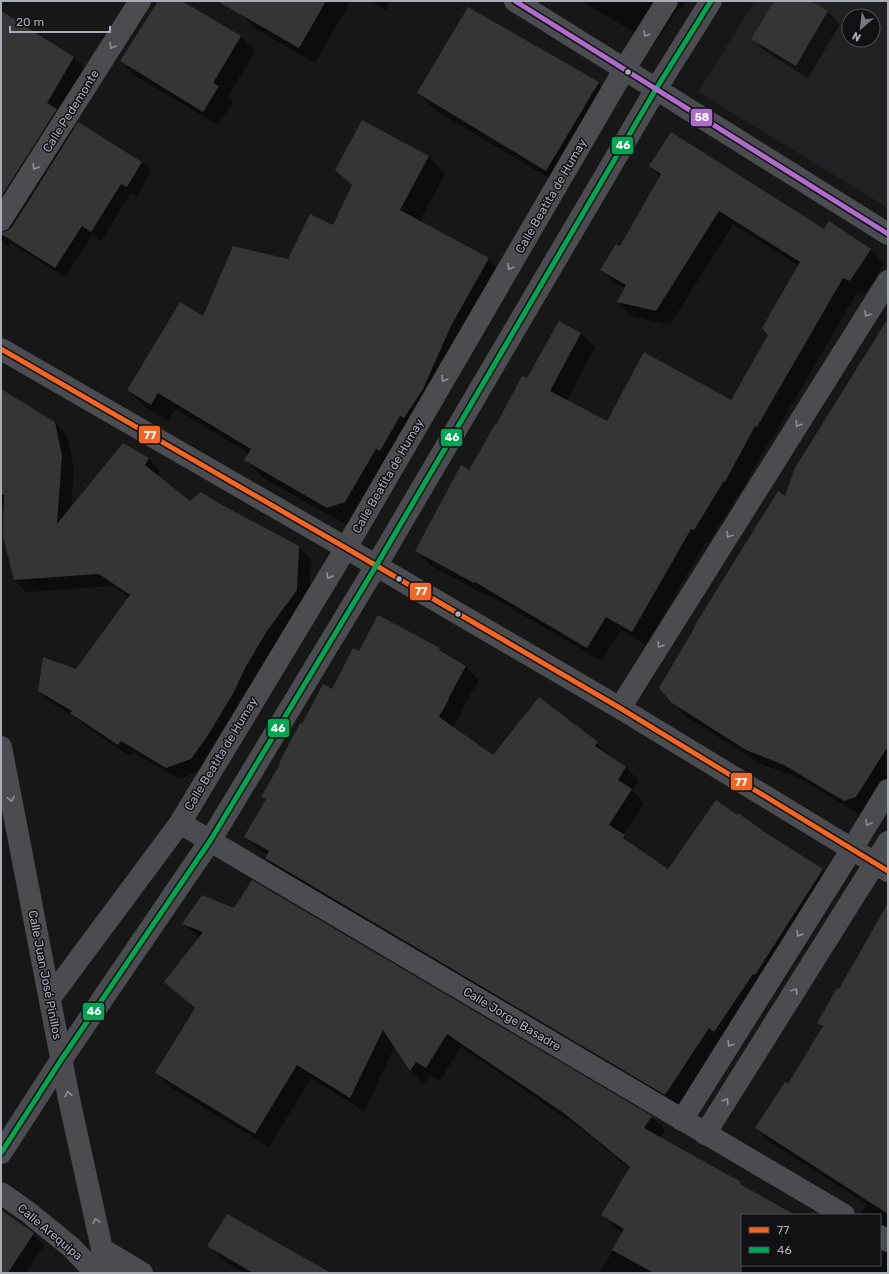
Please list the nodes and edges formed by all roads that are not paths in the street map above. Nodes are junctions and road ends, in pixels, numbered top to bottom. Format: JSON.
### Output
{"nodes":[{"id":1,"x":140,"y":1,"type":"edge"},
{"id":2,"x":514,"y":1,"type":"edge"},
{"id":3,"x":667,"y":1,"type":"edge"},
{"id":4,"x":711,"y":1,"type":"edge"},
{"id":5,"x":624,"y":70,"type":"junction"},
{"id":6,"x":656,"y":89,"type":"junction"},
{"id":7,"x":1,"y":220,"type":"edge"},
{"id":8,"x":888,"y":234,"type":"edge"},
{"id":9,"x":888,"y":281,"type":"edge"},
{"id":10,"x":1,"y":349,"type":"edge"},
{"id":11,"x":346,"y":548,"type":"junction"},
{"id":12,"x":376,"y":566,"type":"junction"},
{"id":13,"x":620,"y":708,"type":"junction"},
{"id":14,"x":1,"y":746,"type":"edge"},
{"id":15,"x":888,"y":790,"type":"edge"},
{"id":16,"x":180,"y":823,"type":"junction"},
{"id":17,"x":210,"y":841,"type":"junction"},
{"id":18,"x":888,"y":842,"type":"edge"},
{"id":19,"x":852,"y":849,"type":"junction"},
{"id":20,"x":881,"y":867,"type":"edge"},
{"id":21,"x":50,"y":998,"type":"junction"},
{"id":22,"x":61,"y":1060,"type":"junction"},
{"id":23,"x":682,"y":1120,"type":"junction"},
{"id":24,"x":705,"y":1134,"type":"junction"},
{"id":25,"x":1,"y":1153,"type":"edge"},
{"id":26,"x":1,"y":1193,"type":"edge"},
{"id":27,"x":842,"y":1214,"type":"edge"},
{"id":28,"x":102,"y":1248,"type":"junction"},
{"id":29,"x":96,"y":1273,"type":"edge"},
{"id":30,"x":107,"y":1273,"type":"edge"},
{"id":31,"x":142,"y":1273,"type":"edge"}],
"edges":[{"from":1,"to":7,"type":"street","name":"Calle Pedemonte","one_way":true},
{"from":2,"to":5,"type":"street"},
{"from":3,"to":5,"type":"street","name":"Calle Beatita de Humay","one_way":true},
{"from":4,"to":6,"type":"street"},
{"from":5,"to":6,"type":"street"},
{"from":5,"to":11,"type":"street","name":"Calle Beatita de Humay","one_way":true},
{"from":6,"to":8,"type":"street"},
{"from":6,"to":12,"type":"street"},
{"from":9,"to":13,"type":"street","one_way":true},
{"from":10,"to":11,"type":"street"},
{"from":11,"to":12,"type":"street"},
{"from":11,"to":16,"type":"street","name":"Calle Beatita de Humay","one_way":true},
{"from":12,"to":13,"type":"street"},
{"from":12,"to":17,"type":"street"},
{"from":13,"to":19,"type":"street"},
{"from":14,"to":21,"type":"street","name":"Calle Juan José Pinillos","one_way":true},
{"from":15,"to":19,"type":"street","one_way":true},
{"from":16,"to":17,"type":"street","name":"Calle Jorge Basadre"},
{"from":16,"to":21,"type":"street","name":"Calle Beatita de Humay"},
{"from":17,"to":22,"type":"street"},
{"from":17,"to":23,"type":"street","name":"Calle Jorge Basadre"},
{"from":18,"to":20,"type":"street"},
{"from":19,"to":20,"type":"street"},
{"from":19,"to":23,"type":"street","one_way":true},
{"from":24,"to":20,"type":"street","one_way":true},
{"from":21,"to":22,"type":"street","name":"Calle Juan José Pinillos"},
{"from":22,"to":25,"type":"street"},
{"from":28,"to":22,"type":"street","name":"Calle Juan José Pinillos","one_way":true},
{"from":23,"to":24,"type":"street","name":"Calle Jorge Basadre"},
{"from":24,"to":27,"type":"street","name":"Calle Jorge Basadre"},
{"from":26,"to":29,"type":"street","name":"Calle Arequipa"},
{"from":28,"to":30,"type":"street","name":"Calle Juan José Pinillos"},
{"from":28,"to":31,"type":"street","name":"Calle Arequipa"}]}
